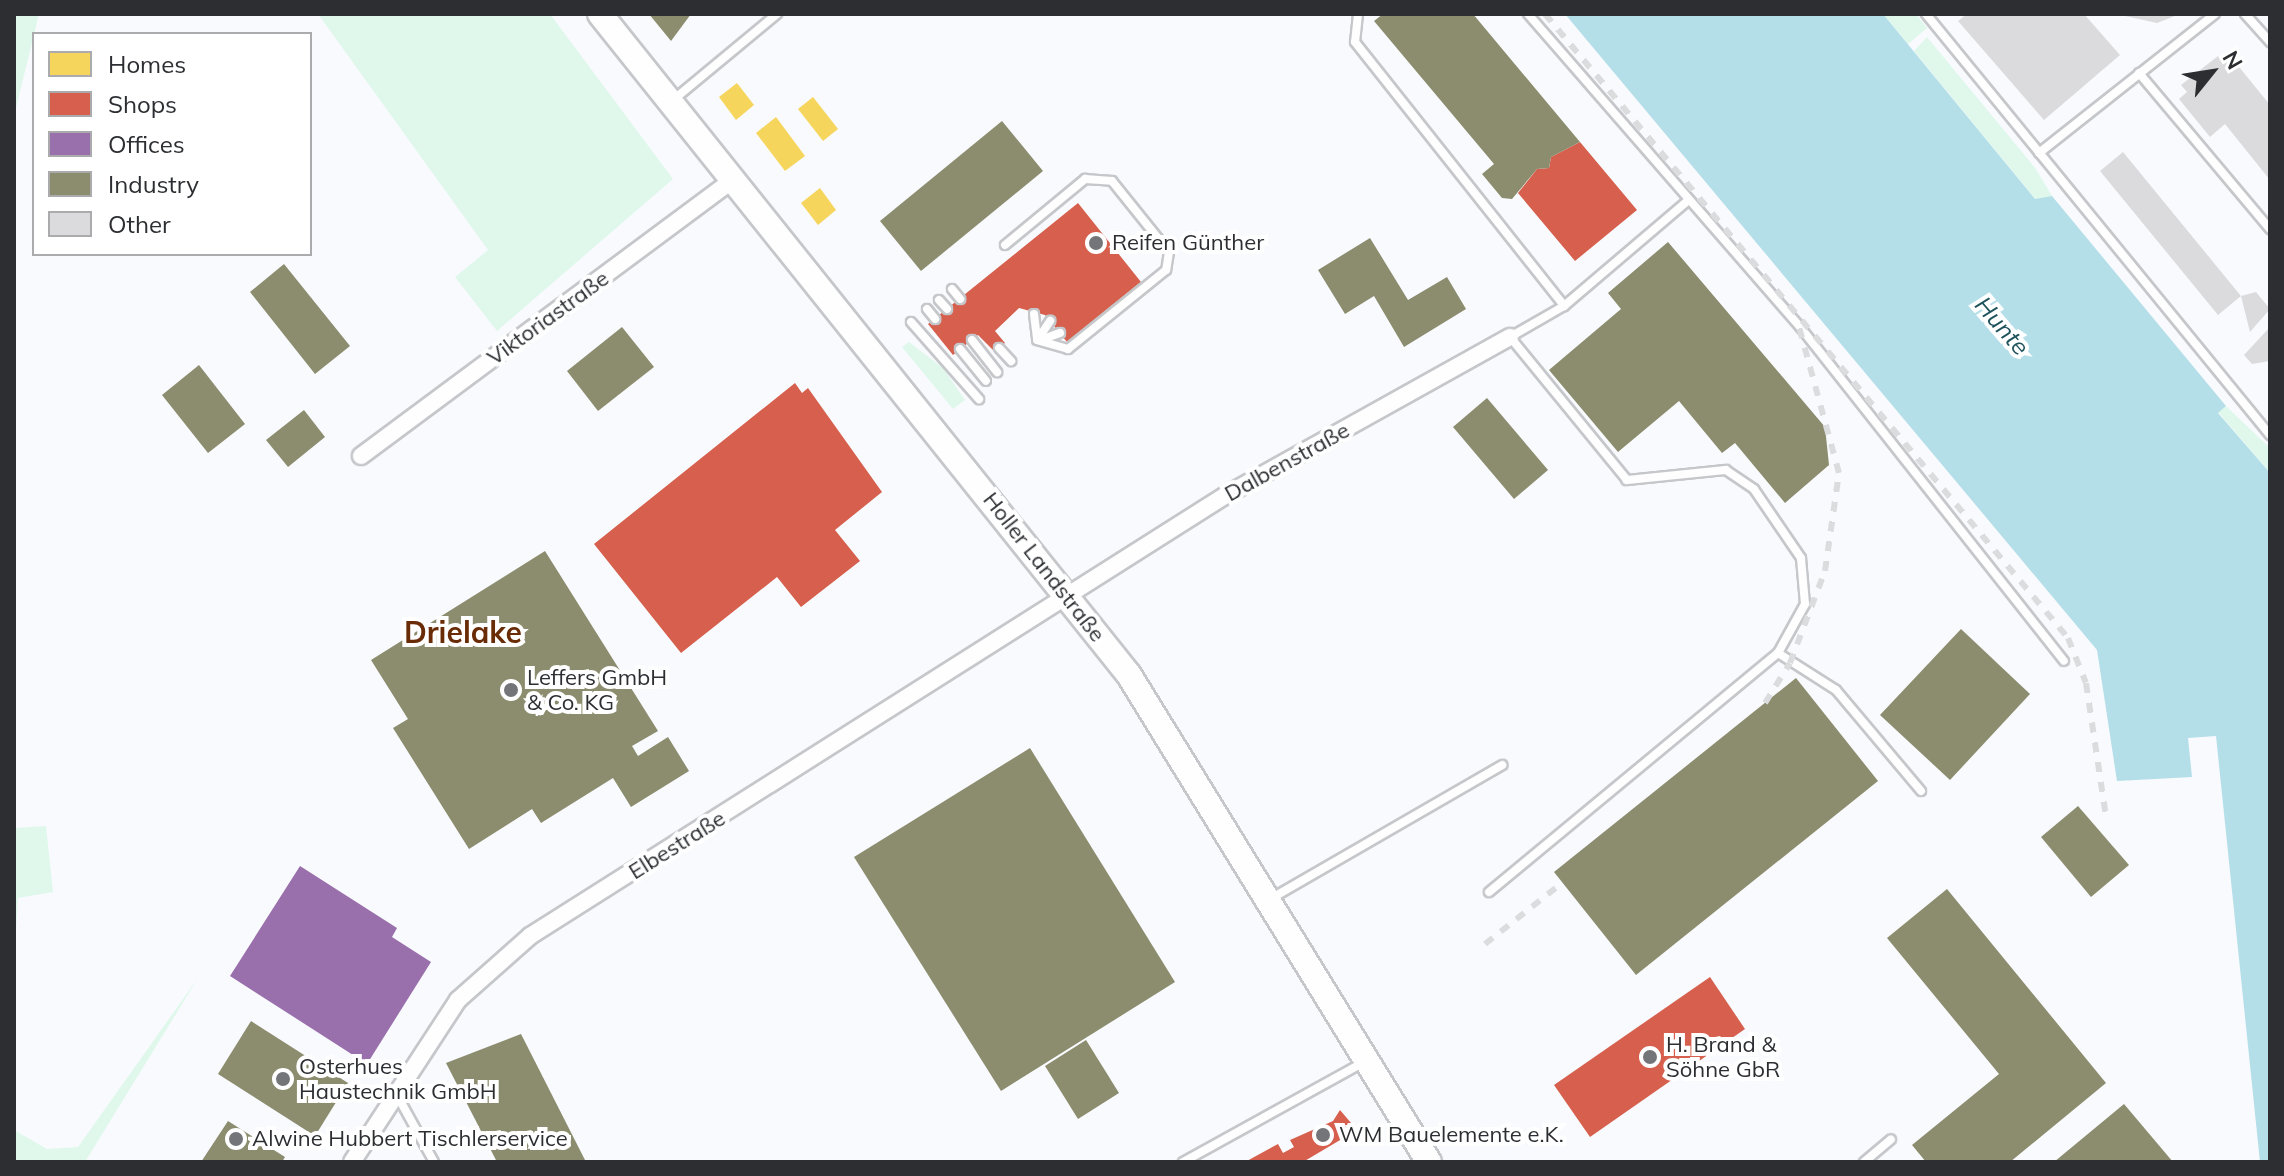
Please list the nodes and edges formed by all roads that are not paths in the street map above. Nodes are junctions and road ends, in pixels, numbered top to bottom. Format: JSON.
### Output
{"nodes":[{"id":1,"x":600,"y":14,"type":"edge"},
{"id":2,"x":777,"y":14,"type":"edge"},
{"id":3,"x":1358,"y":14,"type":"edge"},
{"id":4,"x":1528,"y":14,"type":"edge"},
{"id":5,"x":1926,"y":14,"type":"edge"},
{"id":6,"x":2215,"y":14,"type":"edge"},
{"id":7,"x":2245,"y":14,"type":"edge"},
{"id":8,"x":2270,"y":42,"type":"edge"},
{"id":9,"x":2139,"y":73,"type":"junction"},
{"id":10,"x":671,"y":102,"type":"junction"},
{"id":11,"x":2039,"y":153,"type":"junction"},
{"id":12,"x":734,"y":179,"type":"junction"},
{"id":13,"x":1686,"y":202,"type":"junction"},
{"id":14,"x":2270,"y":229,"type":"edge"},
{"id":15,"x":1005,"y":245,"type":"dead end"},
{"id":16,"x":952,"y":289,"type":"dead end"},
{"id":17,"x":960,"y":299,"type":"dead end"},
{"id":18,"x":939,"y":300,"type":"dead end"},
{"id":19,"x":1564,"y":306,"type":"junction"},
{"id":20,"x":927,"y":309,"type":"dead end"},
{"id":21,"x":947,"y":309,"type":"dead end"},
{"id":22,"x":1034,"y":314,"type":"dead end"},
{"id":23,"x":935,"y":319,"type":"dead end"},
{"id":24,"x":1050,"y":321,"type":"dead end"},
{"id":25,"x":911,"y":322,"type":"dead end"},
{"id":26,"x":1060,"y":333,"type":"dead end"},
{"id":27,"x":1510,"y":337,"type":"junction"},
{"id":28,"x":972,"y":340,"type":"dead end"},
{"id":29,"x":1037,"y":340,"type":"junction"},
{"id":30,"x":999,"y":348,"type":"dead end"},
{"id":31,"x":960,"y":349,"type":"dead end"},
{"id":32,"x":1011,"y":361,"type":"dead end"},
{"id":33,"x":997,"y":372,"type":"dead end"},
{"id":34,"x":986,"y":381,"type":"dead end"},
{"id":35,"x":979,"y":399,"type":"dead end"},
{"id":36,"x":2270,"y":418,"type":"edge"},
{"id":37,"x":2260,"y":424,"type":"junction"},
{"id":38,"x":2270,"y":435,"type":"edge"},
{"id":39,"x":361,"y":456,"type":"dead end"},
{"id":40,"x":1069,"y":597,"type":"junction"},
{"id":41,"x":1778,"y":653,"type":"junction"},
{"id":42,"x":2064,"y":661,"type":"dead end"},
{"id":43,"x":1502,"y":765,"type":"dead end"},
{"id":44,"x":1921,"y":791,"type":"dead end"},
{"id":45,"x":1489,"y":892,"type":"dead end"},
{"id":46,"x":1272,"y":898,"type":"junction"},
{"id":47,"x":1368,"y":1060,"type":"junction"},
{"id":48,"x":396,"y":1094,"type":"junction"},
{"id":49,"x":1891,"y":1139,"type":"dead end"},
{"id":50,"x":352,"y":1162,"type":"edge"},
{"id":51,"x":434,"y":1162,"type":"edge"},
{"id":52,"x":1183,"y":1162,"type":"edge"},
{"id":53,"x":1429,"y":1162,"type":"edge"},
{"id":54,"x":1864,"y":1162,"type":"edge"}],
"edges":[{"from":1,"to":10,"type":"main road","name":"Holler Landstraße"},
{"from":2,"to":10,"type":"lane"},
{"from":3,"to":19,"type":"lane"},
{"from":4,"to":13,"type":"lane"},
{"from":5,"to":11,"type":"lane"},
{"from":6,"to":9,"type":"lane"},
{"from":7,"to":8,"type":"lane"},
{"from":9,"to":11,"type":"lane"},
{"from":9,"to":14,"type":"lane"},
{"from":10,"to":12,"type":"main road","name":"Holler Landstraße"},
{"from":11,"to":37,"type":"lane"},
{"from":12,"to":39,"type":"street","name":"Viktoriastraße"},
{"from":12,"to":40,"type":"main road","name":"Holler Landstraße"},
{"from":13,"to":19,"type":"lane"},
{"from":13,"to":42,"type":"lane"},
{"from":15,"to":29,"type":"lane"},
{"from":16,"to":17,"type":"lane"},
{"from":18,"to":21,"type":"lane"},
{"from":19,"to":27,"type":"lane"},
{"from":20,"to":23,"type":"lane"},
{"from":22,"to":29,"type":"lane"},
{"from":24,"to":29,"type":"lane"},
{"from":25,"to":35,"type":"lane"},
{"from":26,"to":29,"type":"lane"},
{"from":27,"to":40,"type":"street","name":"Dalbenstraße"},
{"from":27,"to":41,"type":"lane"},
{"from":28,"to":33,"type":"lane"},
{"from":30,"to":32,"type":"lane"},
{"from":31,"to":34,"type":"lane"},
{"from":36,"to":37,"type":"lane"},
{"from":37,"to":38,"type":"lane"},
{"from":40,"to":46,"type":"main road","name":"Holler Landstraße"},
{"from":40,"to":48,"type":"street","name":"Elbestraße"},
{"from":41,"to":44,"type":"lane"},
{"from":41,"to":45,"type":"lane"},
{"from":43,"to":46,"type":"lane"},
{"from":46,"to":47,"type":"main road","name":"Holler Landstraße"},
{"from":47,"to":52,"type":"lane"},
{"from":47,"to":53,"type":"main road","name":"Holler Landstraße"},
{"from":48,"to":50,"type":"street","name":"Elbestraße"},
{"from":48,"to":51,"type":"lane"},
{"from":49,"to":54,"type":"lane"}]}
